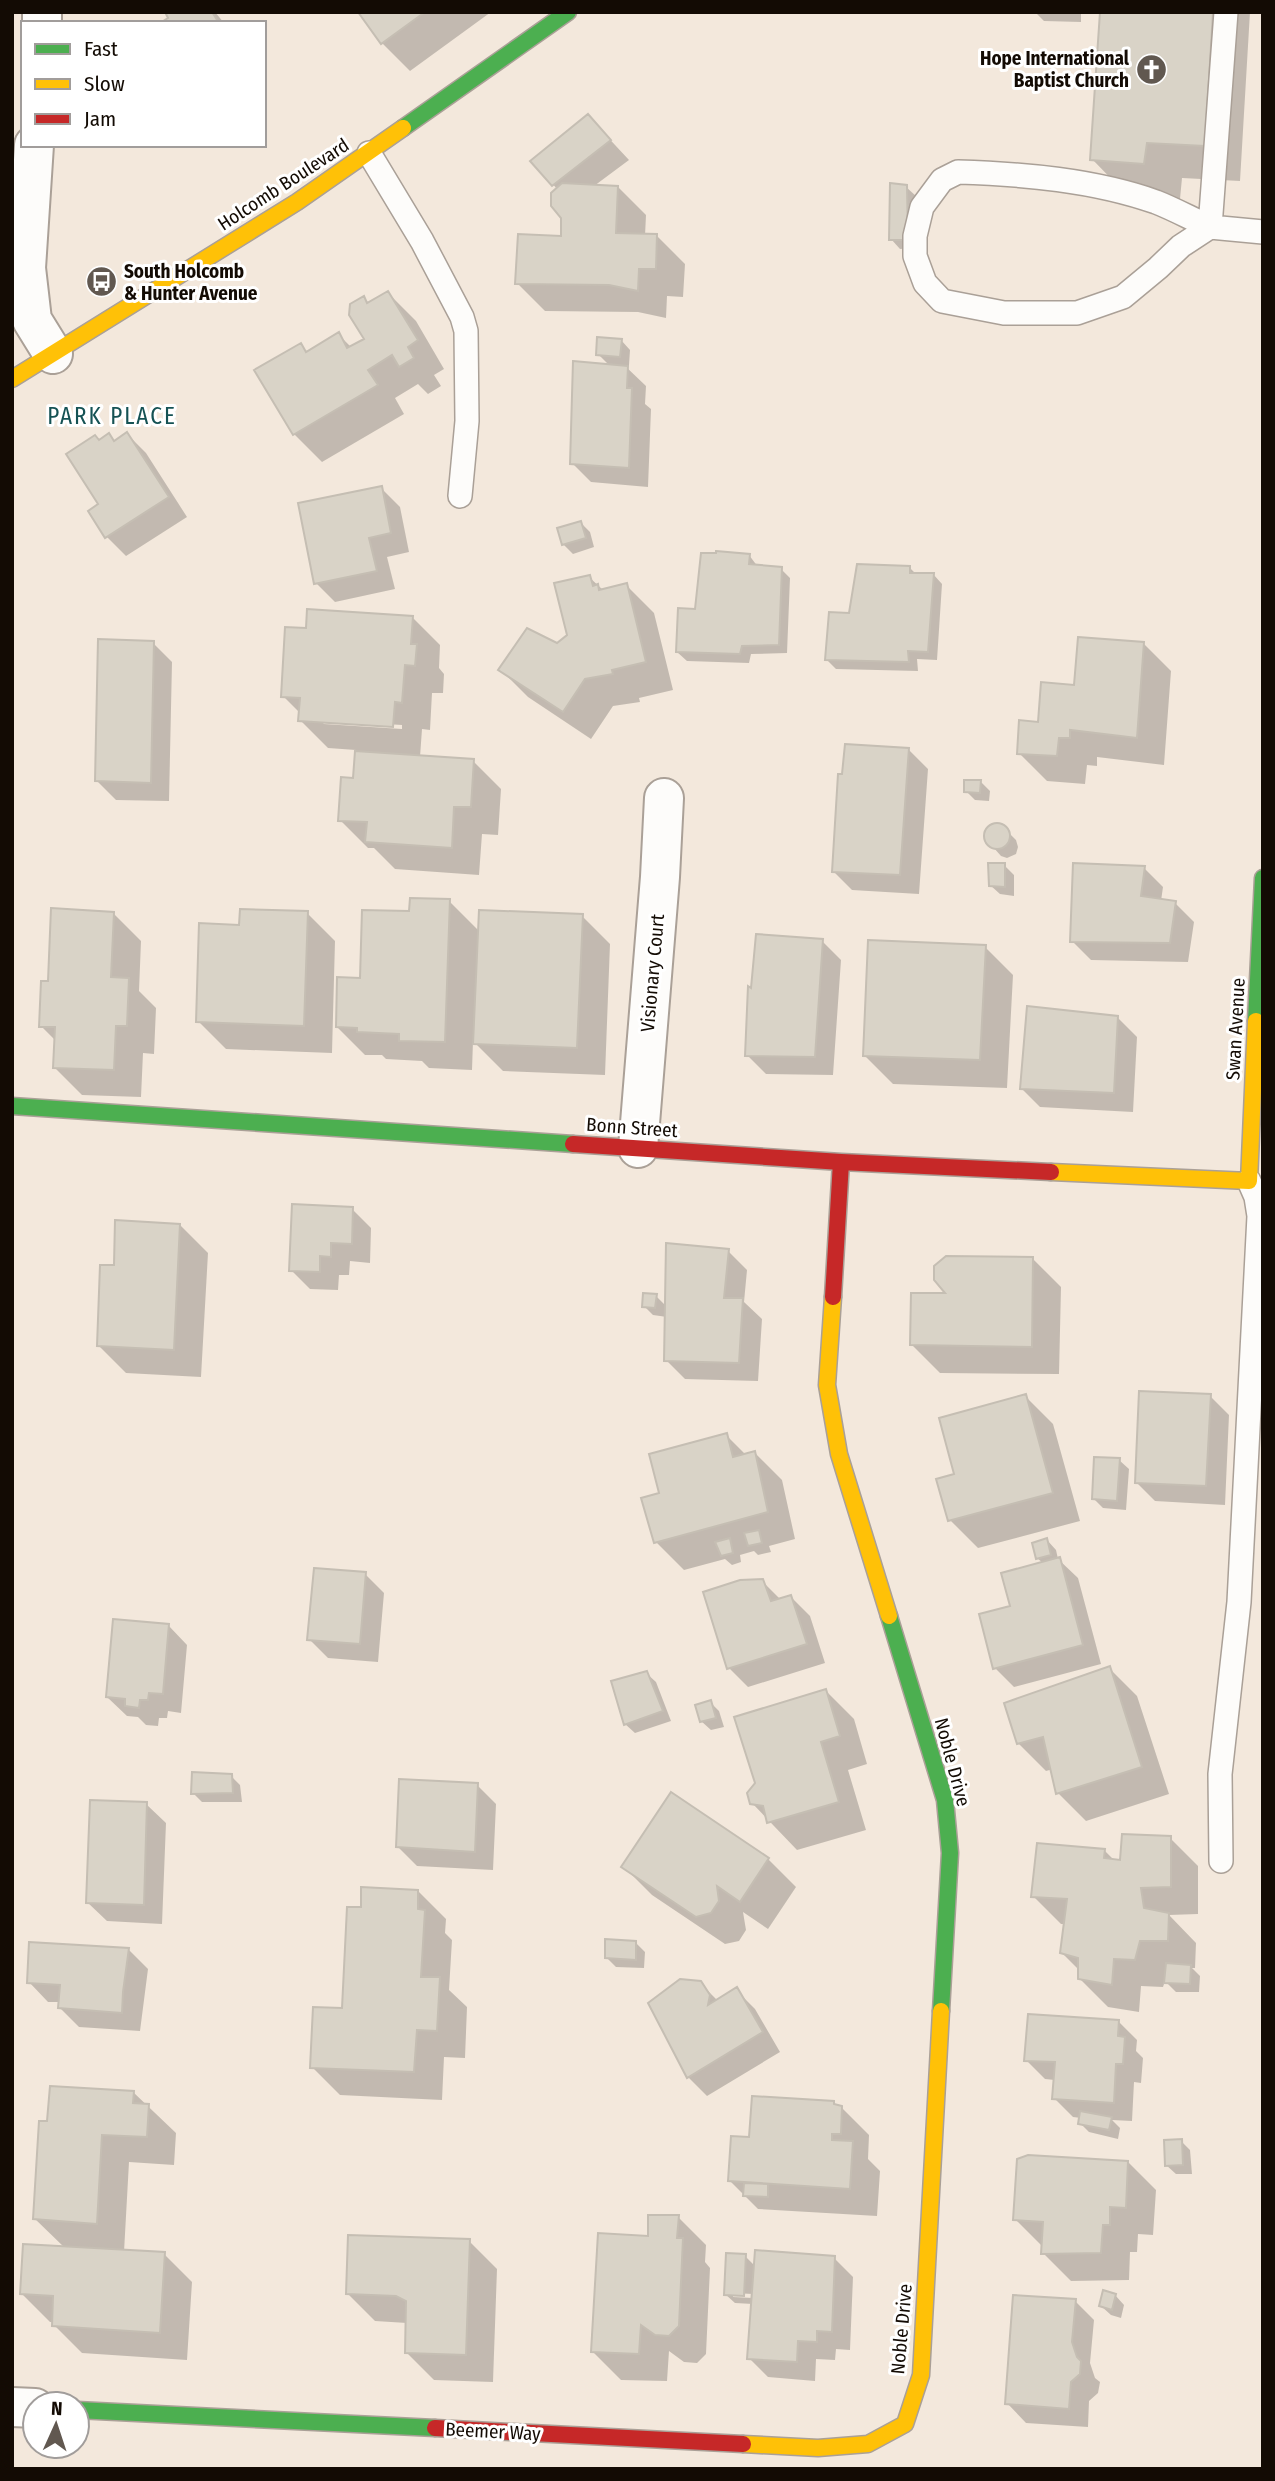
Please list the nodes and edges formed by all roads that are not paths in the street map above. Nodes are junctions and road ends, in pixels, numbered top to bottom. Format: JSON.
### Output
{"nodes":[{"id":1,"x":568,"y":12,"type":"edge"},
{"id":2,"x":1226,"y":12,"type":"edge"},
{"id":3,"x":34,"y":147,"type":"edge"},
{"id":4,"x":369,"y":153,"type":"junction"},
{"id":5,"x":1210,"y":227,"type":"junction"},
{"id":6,"x":1263,"y":232,"type":"edge"},
{"id":7,"x":53,"y":354,"type":"junction"},
{"id":8,"x":12,"y":379,"type":"edge"},
{"id":9,"x":460,"y":496,"type":"dead end"},
{"id":10,"x":664,"y":797,"type":"dead end"},
{"id":11,"x":1263,"y":878,"type":"edge"},
{"id":12,"x":12,"y":1106,"type":"edge"},
{"id":13,"x":638,"y":1148,"type":"junction"},
{"id":14,"x":841,"y":1162,"type":"junction"},
{"id":15,"x":1249,"y":1181,"type":"junction"},
{"id":16,"x":1259,"y":1300,"type":"edge"},
{"id":17,"x":1221,"y":1860,"type":"dead end"},
{"id":18,"x":91,"y":2411,"type":"edge"},
{"id":19,"x":905,"y":2424,"type":"joint"}],
"edges":[{"from":1,"to":4,"type":"street","name":"Holcomb Boulevard"},
{"from":2,"to":5,"type":"lane"},
{"from":3,"to":7,"type":"street"},
{"from":4,"to":7,"type":"street","name":"Holcomb Boulevard"},
{"from":4,"to":9,"type":"lane"},
{"from":5,"to":5,"type":"lane"},
{"from":5,"to":6,"type":"lane"},
{"from":7,"to":8,"type":"street","name":"Holcomb Boulevard"},
{"from":10,"to":13,"type":"street","name":"Visionary Court"},
{"from":11,"to":15,"type":"street","name":"Swan Avenue"},
{"from":12,"to":13,"type":"street","name":"Bonn Street"},
{"from":13,"to":14,"type":"street","name":"Bonn Street"},
{"from":14,"to":15,"type":"street","name":"Bonn Street"},
{"from":14,"to":19,"type":"street","name":"Noble Drive"},
{"from":15,"to":16,"type":"lane"},
{"from":16,"to":17,"type":"lane"},
{"from":18,"to":19,"type":"street","name":"Beemer Way"}]}
